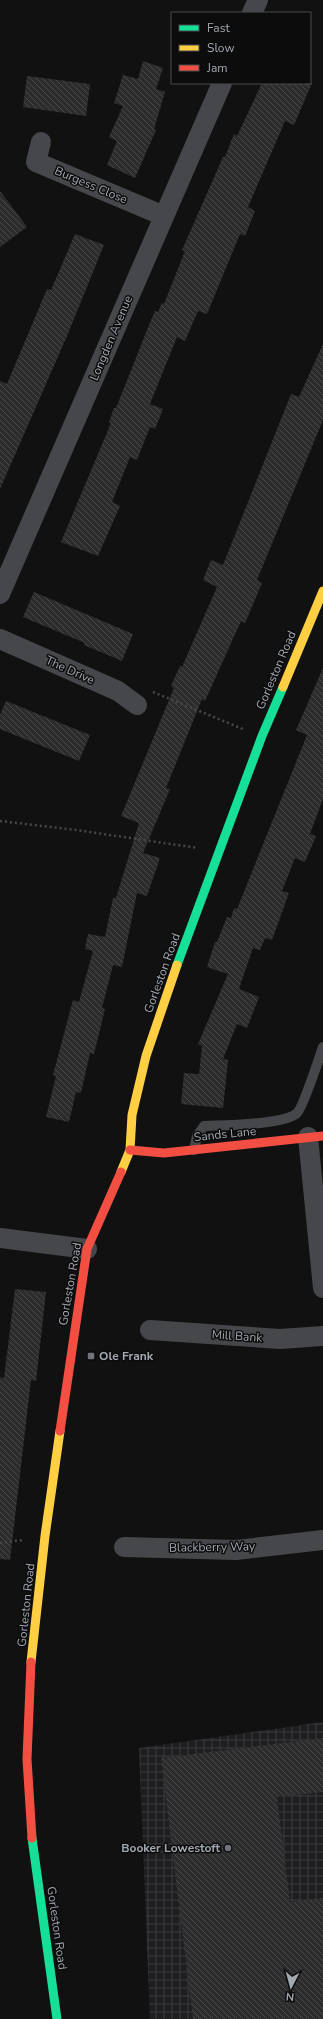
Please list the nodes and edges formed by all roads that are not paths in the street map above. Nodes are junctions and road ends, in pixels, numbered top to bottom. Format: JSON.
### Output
{"nodes":[{"id":1,"x":258,"y":0,"type":"edge"},
{"id":2,"x":252,"y":12,"type":"edge"},
{"id":3,"x":222,"y":84,"type":"edge"},
{"id":4,"x":41,"y":142,"type":"dead end"},
{"id":5,"x":164,"y":216,"type":"junction"},
{"id":6,"x":0,"y":594,"type":"edge"},
{"id":7,"x":322,"y":594,"type":"edge"},
{"id":8,"x":0,"y":639,"type":"edge"},
{"id":9,"x":137,"y":705,"type":"road end"},
{"id":10,"x":323,"y":1047,"type":"edge"},
{"id":11,"x":315,"y":1137,"type":"edge"},
{"id":12,"x":130,"y":1150,"type":"junction"},
{"id":13,"x":194,"y":1150,"type":"junction"},
{"id":14,"x":0,"y":1238,"type":"edge"},
{"id":15,"x":87,"y":1249,"type":"junction"},
{"id":16,"x":323,"y":1288,"type":"edge"},
{"id":17,"x":150,"y":1330,"type":"dead end"},
{"id":18,"x":323,"y":1336,"type":"edge"},
{"id":19,"x":323,"y":1540,"type":"edge"},
{"id":20,"x":124,"y":1547,"type":"dead end"},
{"id":21,"x":57,"y":2019,"type":"edge"}],
"edges":[{"from":1,"to":2,"type":"street"},
{"from":3,"to":5,"type":"street","name":"Longden Avenue"},
{"from":4,"to":5,"type":"street","name":"Burgess Close"},
{"from":5,"to":6,"type":"street","name":"Longden Avenue"},
{"from":7,"to":12,"type":"main road","name":"Gorleston Road"},
{"from":8,"to":9,"type":"street","name":"The Drive"},
{"from":10,"to":13,"type":"lane"},
{"from":11,"to":13,"type":"main road","name":"Sands Lane"},
{"from":11,"to":16,"type":"street"},
{"from":12,"to":13,"type":"main road","name":"Sands Lane"},
{"from":12,"to":15,"type":"main road","name":"Gorleston Road"},
{"from":14,"to":15,"type":"street"},
{"from":15,"to":21,"type":"main road","name":"Gorleston Road"},
{"from":17,"to":18,"type":"street","name":"Mill Bank"},
{"from":19,"to":20,"type":"street","name":"Blackberry Way"}]}
